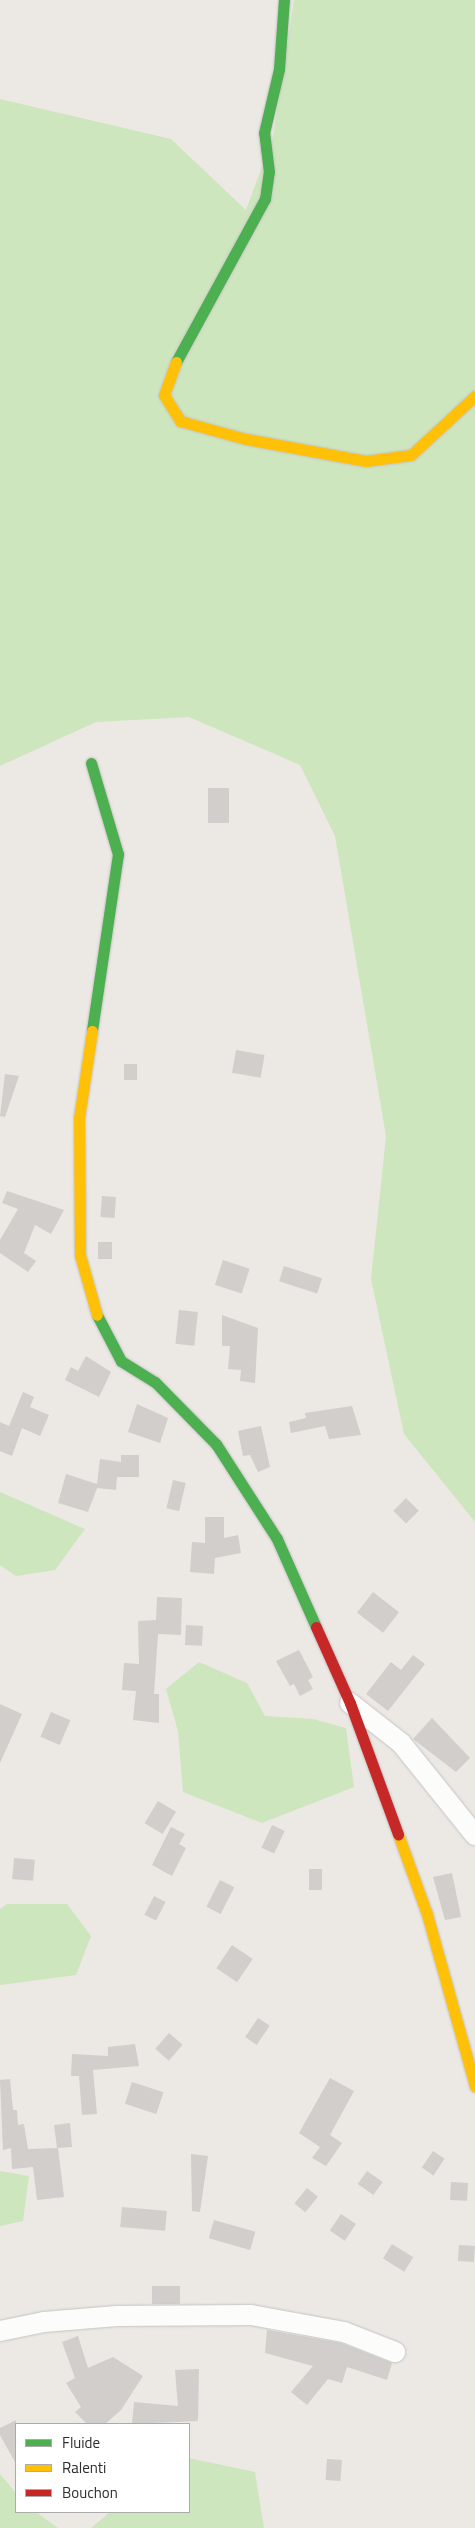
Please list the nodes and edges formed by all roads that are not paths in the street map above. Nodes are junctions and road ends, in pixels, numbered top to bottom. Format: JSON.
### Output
{"nodes":[{"id":1,"x":284,"y":0,"type":"edge"},
{"id":2,"x":475,"y":396,"type":"edge"},
{"id":3,"x":91,"y":763,"type":"dead end"},
{"id":4,"x":350,"y":1703,"type":"junction"},
{"id":5,"x":475,"y":1835,"type":"edge"},
{"id":6,"x":475,"y":2086,"type":"edge"},
{"id":7,"x":0,"y":2331,"type":"edge"},
{"id":8,"x":396,"y":2352,"type":"dead end"}],
"edges":[{"from":1,"to":2,"type":"street"},
{"from":3,"to":4,"type":"street"},
{"from":4,"to":5,"type":"street"},
{"from":4,"to":6,"type":"street"},
{"from":7,"to":8,"type":"street"}]}
